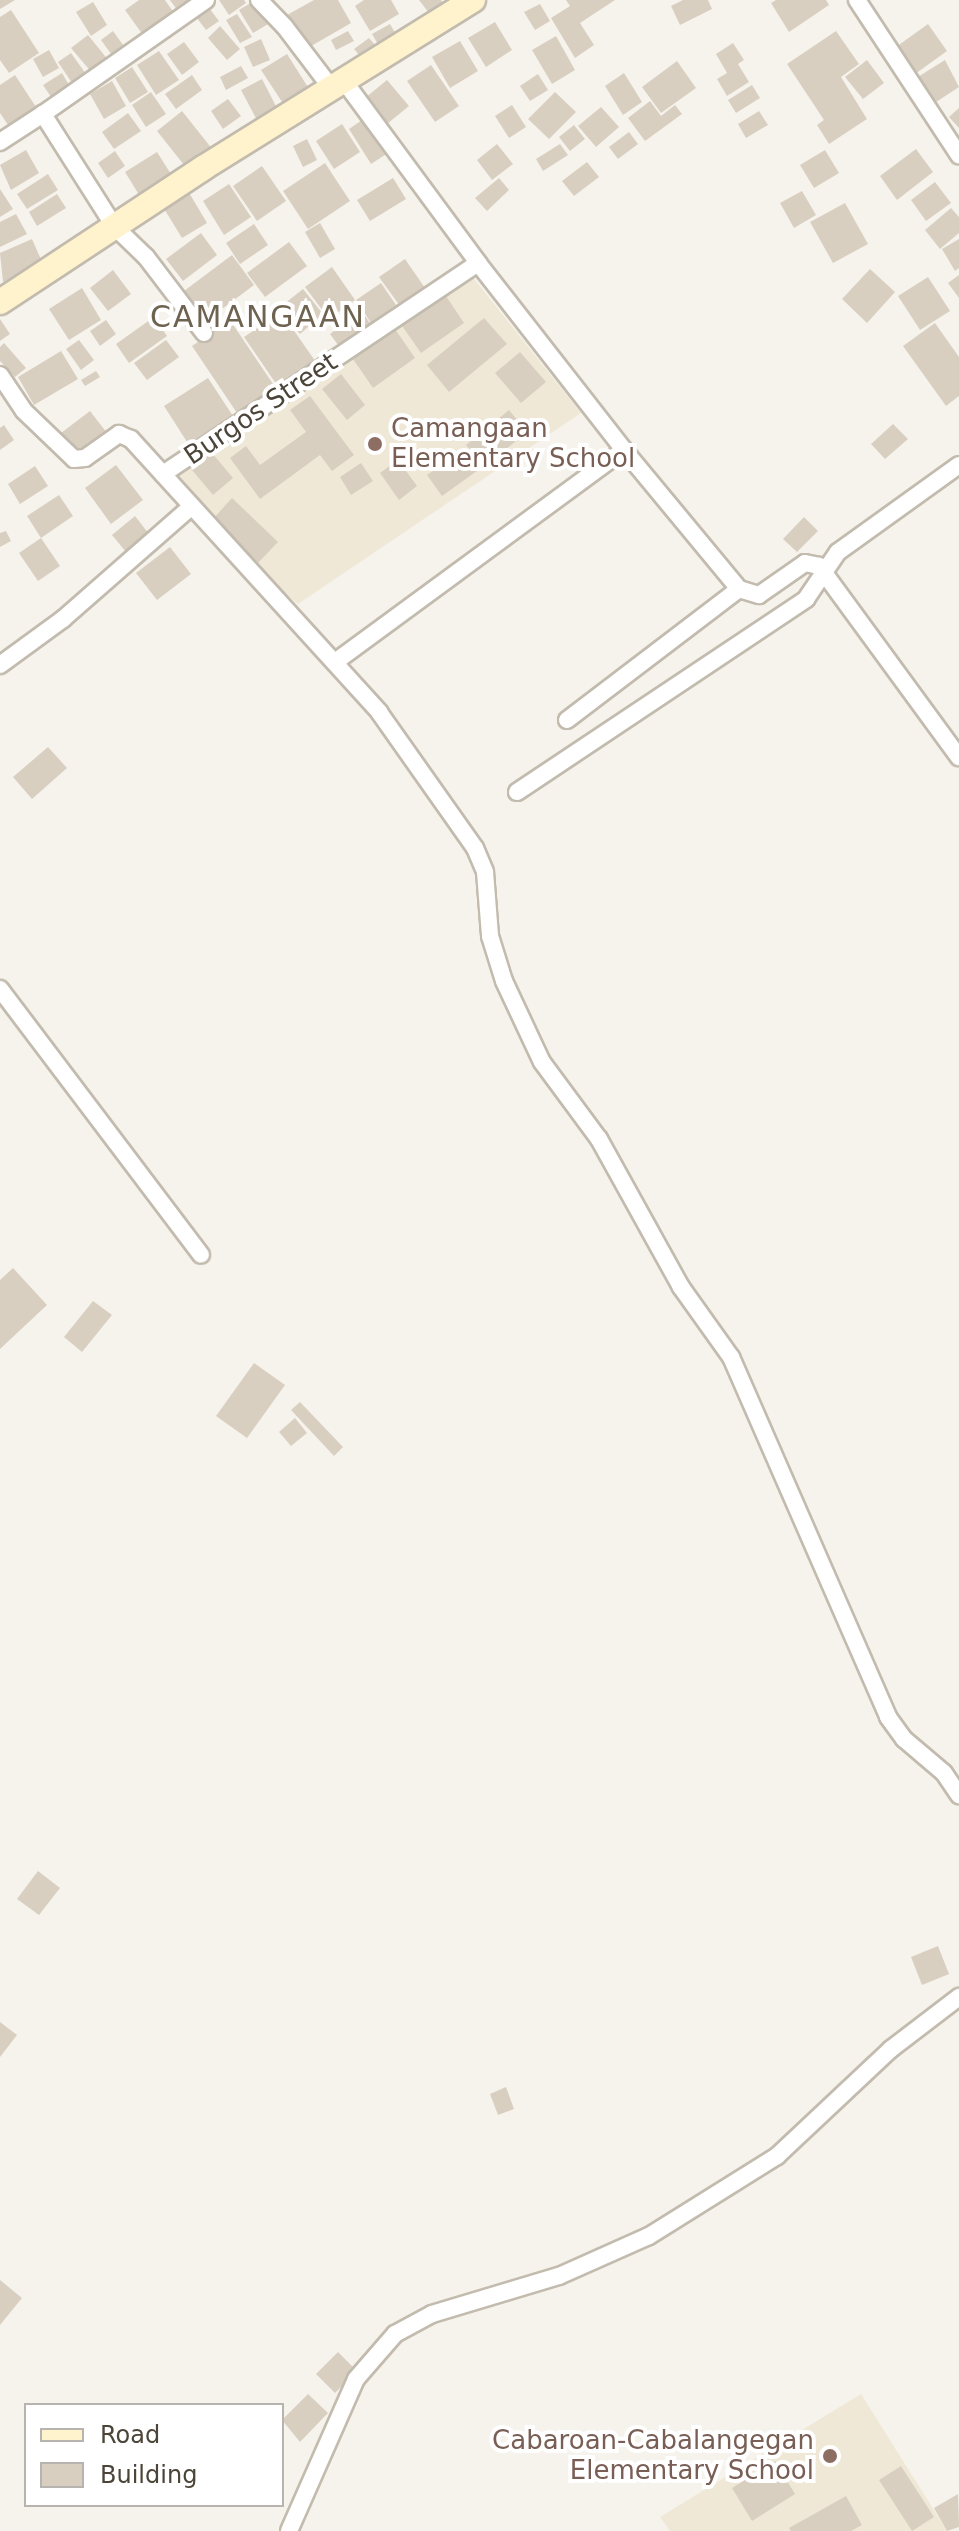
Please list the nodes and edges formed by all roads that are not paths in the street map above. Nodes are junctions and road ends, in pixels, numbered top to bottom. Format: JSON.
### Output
{"nodes":[{"id":1,"x":206,"y":0,"type":"edge"},
{"id":2,"x":259,"y":0,"type":"edge"},
{"id":3,"x":473,"y":0,"type":"edge"},
{"id":4,"x":857,"y":0,"type":"edge"},
{"id":5,"x":338,"y":85,"type":"junction"},
{"id":6,"x":43,"y":114,"type":"junction"},
{"id":7,"x":0,"y":142,"type":"edge"},
{"id":8,"x":959,"y":155,"type":"edge"},
{"id":9,"x":114,"y":226,"type":"junction"},
{"id":10,"x":478,"y":263,"type":"junction"},
{"id":11,"x":0,"y":302,"type":"edge"},
{"id":12,"x":204,"y":333,"type":"dead end"},
{"id":13,"x":0,"y":375,"type":"edge"},
{"id":14,"x":624,"y":450,"type":"junction"},
{"id":15,"x":959,"y":465,"type":"edge"},
{"id":16,"x":163,"y":474,"type":"junction"},
{"id":17,"x":192,"y":506,"type":"junction"},
{"id":18,"x":825,"y":574,"type":"junction"},
{"id":19,"x":739,"y":589,"type":"junction"},
{"id":20,"x":335,"y":662,"type":"junction"},
{"id":21,"x":0,"y":665,"type":"edge"},
{"id":22,"x":567,"y":720,"type":"dead end"},
{"id":23,"x":959,"y":757,"type":"edge"},
{"id":24,"x":517,"y":792,"type":"dead end"},
{"id":25,"x":0,"y":989,"type":"edge"},
{"id":26,"x":201,"y":1255,"type":"dead end"},
{"id":27,"x":959,"y":1795,"type":"edge"},
{"id":28,"x":959,"y":1997,"type":"edge"},
{"id":29,"x":289,"y":2531,"type":"edge"}],
"edges":[{"from":1,"to":6,"type":"street"},
{"from":2,"to":5,"type":"street"},
{"from":3,"to":5,"type":"street"},
{"from":4,"to":8,"type":"street"},
{"from":5,"to":9,"type":"street"},
{"from":5,"to":10,"type":"street"},
{"from":6,"to":7,"type":"street"},
{"from":6,"to":9,"type":"street"},
{"from":9,"to":11,"type":"street"},
{"from":9,"to":12,"type":"street"},
{"from":10,"to":14,"type":"street"},
{"from":10,"to":16,"type":"street","name":"Burgos Street"},
{"from":13,"to":16,"type":"street"},
{"from":14,"to":19,"type":"street"},
{"from":14,"to":20,"type":"street"},
{"from":15,"to":18,"type":"street"},
{"from":16,"to":17,"type":"street"},
{"from":17,"to":20,"type":"street"},
{"from":17,"to":21,"type":"street"},
{"from":18,"to":19,"type":"street"},
{"from":18,"to":23,"type":"street"},
{"from":18,"to":24,"type":"street"},
{"from":19,"to":22,"type":"street"},
{"from":20,"to":27,"type":"street"},
{"from":25,"to":26,"type":"street"},
{"from":28,"to":29,"type":"street"}]}
